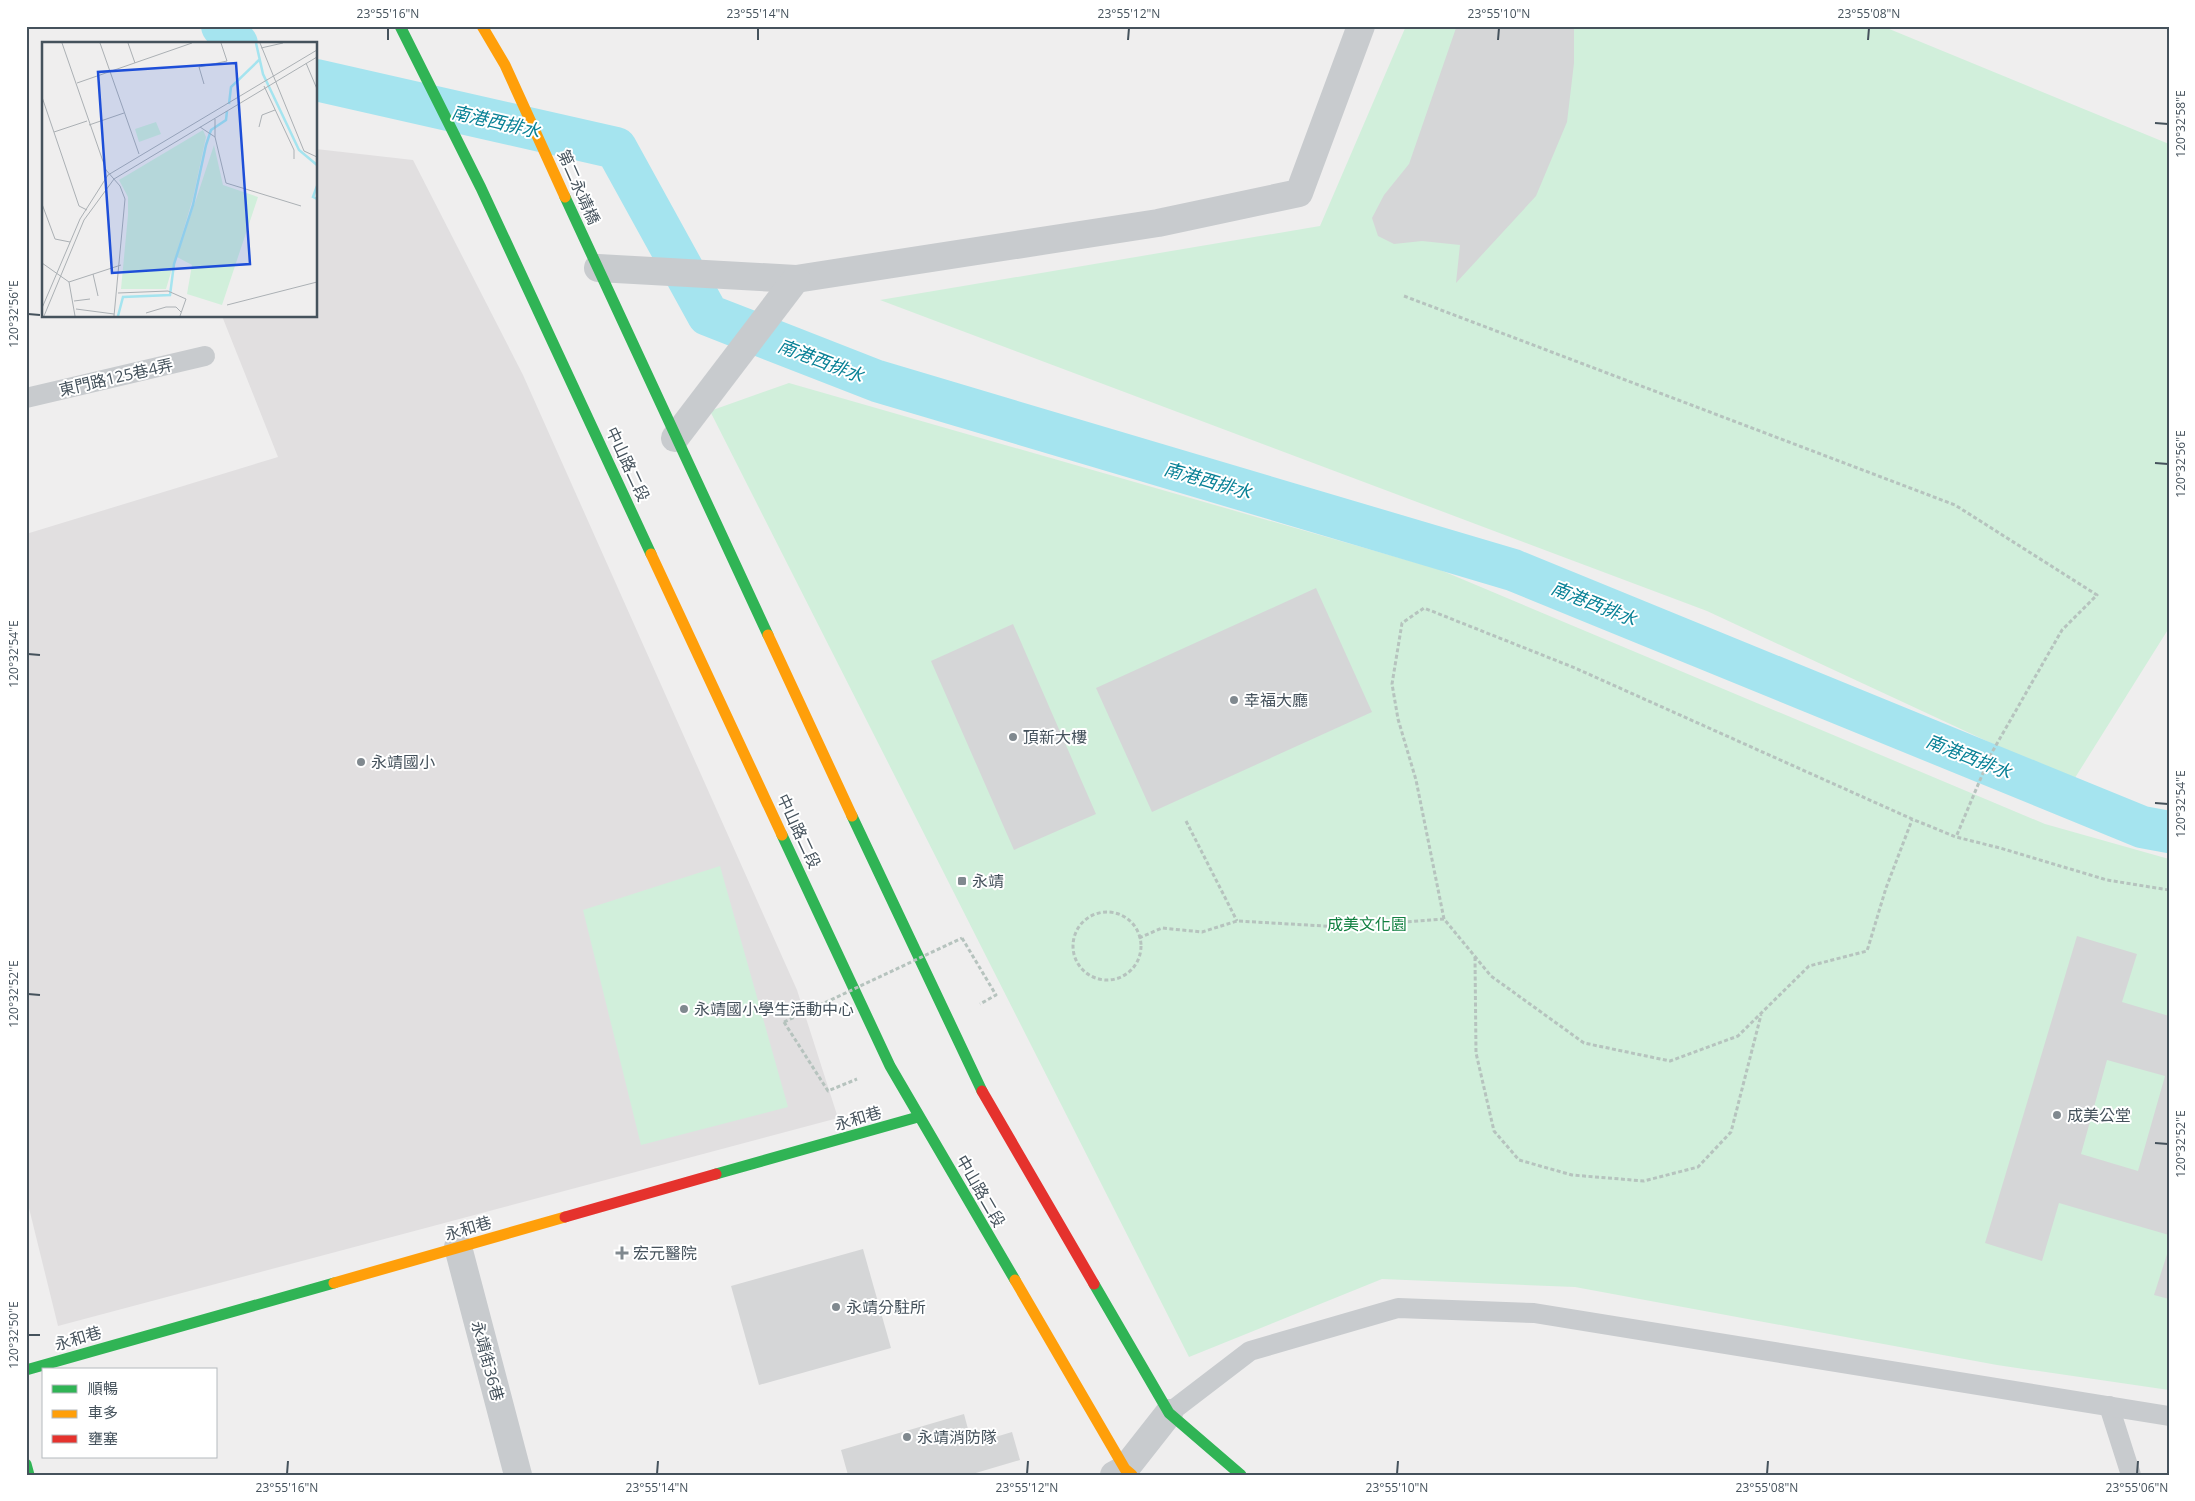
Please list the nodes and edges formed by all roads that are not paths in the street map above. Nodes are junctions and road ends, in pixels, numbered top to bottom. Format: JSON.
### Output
{"nodes":[{"id":1,"x":400,"y":26,"type":"edge"},
{"id":2,"x":482,"y":26,"type":"edge"},
{"id":3,"x":1361,"y":26,"type":"edge"},
{"id":4,"x":598,"y":268,"type":"junction"},
{"id":5,"x":796,"y":279,"type":"junction"},
{"id":6,"x":205,"y":356,"type":"dead end"},
{"id":7,"x":26,"y":398,"type":"edge"},
{"id":8,"x":675,"y":438,"type":"junction"},
{"id":9,"x":918,"y":1117,"type":"junction"},
{"id":10,"x":458,"y":1247,"type":"junction"},
{"id":11,"x":26,"y":1370,"type":"edge"},
{"id":12,"x":2109,"y":1406,"type":"junction"},
{"id":13,"x":1170,"y":1413,"type":"junction"},
{"id":14,"x":2169,"y":1416,"type":"edge"},
{"id":15,"x":26,"y":1464,"type":"edge"},
{"id":16,"x":1123,"y":1473,"type":"edge"},
{"id":17,"x":29,"y":1475,"type":"edge"},
{"id":18,"x":518,"y":1475,"type":"edge"},
{"id":19,"x":1241,"y":1475,"type":"edge"},
{"id":20,"x":2131,"y":1475,"type":"edge"}],
"edges":[{"from":1,"to":9,"type":"main road","name":"中山路二段"},
{"from":2,"to":4,"type":"main road","name":"第二永靖橋"},
{"from":3,"to":5,"type":"street"},
{"from":4,"to":5,"type":"street"},
{"from":4,"to":8,"type":"main road"},
{"from":5,"to":8,"type":"street"},
{"from":6,"to":7,"type":"lane","name":"東門路125巷4弄"},
{"from":8,"to":13,"type":"main road"},
{"from":9,"to":10,"type":"main road","name":"永和巷"},
{"from":9,"to":16,"type":"main road","name":"中山路二段"},
{"from":10,"to":11,"type":"main road","name":"永和巷"},
{"from":10,"to":18,"type":"street","name":"永靖街36巷"},
{"from":12,"to":13,"type":"lane"},
{"from":12,"to":14,"type":"lane"},
{"from":12,"to":20,"type":"lane"},
{"from":13,"to":16,"type":"street"},
{"from":13,"to":19,"type":"main road"},
{"from":15,"to":17,"type":"main road"}]}
